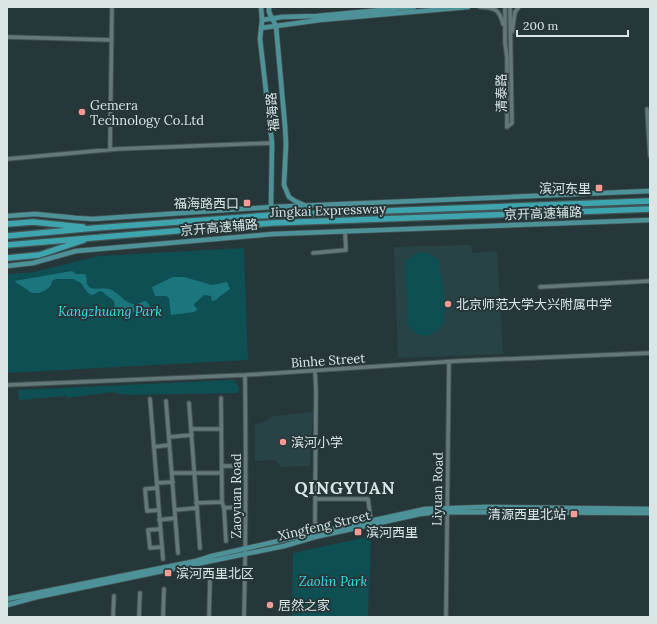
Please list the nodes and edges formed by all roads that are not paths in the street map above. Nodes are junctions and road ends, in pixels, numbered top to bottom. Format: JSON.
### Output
{"nodes":[{"id":1,"x":112,"y":7,"type":"edge"},
{"id":2,"x":261,"y":7,"type":"edge"},
{"id":3,"x":269,"y":7,"type":"edge"},
{"id":4,"x":414,"y":7,"type":"edge"},
{"id":5,"x":468,"y":7,"type":"edge"},
{"id":6,"x":480,"y":7,"type":"edge"},
{"id":7,"x":505,"y":7,"type":"edge"},
{"id":8,"x":510,"y":7,"type":"edge"},
{"id":9,"x":520,"y":7,"type":"edge"},
{"id":10,"x":273,"y":18,"type":"junction"},
{"id":11,"x":262,"y":20,"type":"junction"},
{"id":12,"x":276,"y":26,"type":"junction"},
{"id":13,"x":261,"y":28,"type":"junction"},
{"id":14,"x":505,"y":30,"type":"junction"},
{"id":15,"x":7,"y":37,"type":"edge"},
{"id":16,"x":511,"y":39,"type":"junction"},
{"id":17,"x":112,"y":40,"type":"junction"},
{"id":18,"x":647,"y":109,"type":"dead end"},
{"id":19,"x":272,"y":143,"type":"junction"},
{"id":20,"x":110,"y":150,"type":"junction"},
{"id":21,"x":650,"y":156,"type":"edge"},
{"id":22,"x":7,"y":159,"type":"edge"},
{"id":23,"x":650,"y":191,"type":"edge"},
{"id":24,"x":650,"y":200,"type":"edge"},
{"id":25,"x":305,"y":205,"type":"junction"},
{"id":26,"x":271,"y":207,"type":"junction"},
{"id":27,"x":650,"y":210,"type":"edge"},
{"id":28,"x":7,"y":216,"type":"edge"},
{"id":29,"x":650,"y":220,"type":"edge"},
{"id":30,"x":7,"y":224,"type":"edge"},
{"id":31,"x":95,"y":228,"type":"junction"},
{"id":32,"x":345,"y":231,"type":"junction"},
{"id":33,"x":7,"y":236,"type":"edge"},
{"id":34,"x":95,"y":237,"type":"junction"},
{"id":35,"x":7,"y":245,"type":"edge"},
{"id":36,"x":313,"y":253,"type":"dead end"},
{"id":37,"x":7,"y":258,"type":"edge"},
{"id":38,"x":7,"y":266,"type":"edge"},
{"id":39,"x":650,"y":281,"type":"edge"},
{"id":40,"x":540,"y":287,"type":"dead end"},
{"id":41,"x":650,"y":353,"type":"edge"},
{"id":42,"x":449,"y":362,"type":"junction"},
{"id":43,"x":315,"y":371,"type":"junction"},
{"id":44,"x":245,"y":375,"type":"junction"},
{"id":45,"x":7,"y":385,"type":"edge"},
{"id":46,"x":220,"y":398,"type":"dead end"},
{"id":47,"x":150,"y":399,"type":"dead end"},
{"id":48,"x":166,"y":401,"type":"dead end"},
{"id":49,"x":189,"y":403,"type":"dead end"},
{"id":50,"x":191,"y":429,"type":"junction"},
{"id":51,"x":221,"y":429,"type":"junction"},
{"id":52,"x":192,"y":435,"type":"junction"},
{"id":53,"x":169,"y":437,"type":"junction"},
{"id":54,"x":170,"y":445,"type":"junction"},
{"id":55,"x":154,"y":447,"type":"junction"},
{"id":56,"x":222,"y":466,"type":"junction"},
{"id":57,"x":240,"y":466,"type":"dead end"},
{"id":58,"x":172,"y":473,"type":"junction"},
{"id":59,"x":194,"y":473,"type":"junction"},
{"id":60,"x":221,"y":474,"type":"junction"},
{"id":61,"x":173,"y":482,"type":"junction"},
{"id":62,"x":157,"y":486,"type":"junction"},
{"id":63,"x":316,"y":499,"type":"junction"},
{"id":64,"x":196,"y":502,"type":"junction"},
{"id":65,"x":222,"y":502,"type":"junction"},
{"id":66,"x":238,"y":507,"type":"dead end"},
{"id":67,"x":197,"y":508,"type":"junction"},
{"id":68,"x":224,"y":508,"type":"junction"},
{"id":69,"x":650,"y":509,"type":"edge"},
{"id":70,"x":159,"y":510,"type":"junction"},
{"id":71,"x":175,"y":510,"type":"junction"},
{"id":72,"x":447,"y":510,"type":"junction"},
{"id":73,"x":650,"y":512,"type":"edge"},
{"id":74,"x":175,"y":518,"type":"junction"},
{"id":75,"x":160,"y":520,"type":"junction"},
{"id":76,"x":371,"y":520,"type":"junction"},
{"id":77,"x":160,"y":529,"type":"junction"},
{"id":78,"x":316,"y":533,"type":"junction"},
{"id":79,"x":226,"y":541,"type":"dead end"},
{"id":80,"x":162,"y":547,"type":"junction"},
{"id":81,"x":200,"y":548,"type":"dead end"},
{"id":82,"x":246,"y":549,"type":"junction"},
{"id":83,"x":178,"y":553,"type":"dead end"},
{"id":84,"x":246,"y":554,"type":"junction"},
{"id":85,"x":163,"y":559,"type":"dead end"},
{"id":86,"x":210,"y":580,"type":"dead end"},
{"id":87,"x":164,"y":589,"type":"dead end"},
{"id":88,"x":140,"y":593,"type":"dead end"},
{"id":89,"x":114,"y":596,"type":"dead end"},
{"id":90,"x":7,"y":599,"type":"edge"},
{"id":91,"x":7,"y":605,"type":"edge"},
{"id":92,"x":114,"y":617,"type":"edge"},
{"id":93,"x":139,"y":617,"type":"edge"},
{"id":94,"x":163,"y":617,"type":"edge"},
{"id":95,"x":209,"y":617,"type":"edge"},
{"id":96,"x":244,"y":617,"type":"edge"},
{"id":97,"x":446,"y":617,"type":"edge"}],
"edges":[{"from":1,"to":17,"type":"street"},
{"from":2,"to":11,"type":"main road","name":"福海路"},
{"from":3,"to":10,"type":"main road","name":"福海路"},
{"from":4,"to":10,"type":"main road"},
{"from":5,"to":12,"type":"main road"},
{"from":6,"to":14,"type":"street"},
{"from":7,"to":14,"type":"street","name":"清泰路"},
{"from":8,"to":16,"type":"street","name":"清泰路"},
{"from":9,"to":16,"type":"street"},
{"from":10,"to":11,"type":"main road"},
{"from":10,"to":12,"type":"main road","name":"福海路"},
{"from":11,"to":13,"type":"main road","name":"福海路"},
{"from":12,"to":13,"type":"main road"},
{"from":12,"to":25,"type":"main road","name":"福海路"},
{"from":13,"to":19,"type":"main road","name":"福海路"},
{"from":14,"to":16,"type":"street","name":"清泰路"},
{"from":15,"to":17,"type":"street"},
{"from":17,"to":20,"type":"street"},
{"from":18,"to":21,"type":"street"},
{"from":19,"to":20,"type":"street"},
{"from":19,"to":26,"type":"main road","name":"福海路"},
{"from":20,"to":22,"type":"street"},
{"from":23,"to":25,"type":"main road","name":"京开高速辅路"},
{"from":24,"to":31,"type":"highway","name":"Jingkai Expressway"},
{"from":25,"to":26,"type":"main road","name":"京开高速辅路"},
{"from":26,"to":28,"type":"main road","name":"京开高速辅路"},
{"from":27,"to":34,"type":"highway","name":"Jingkai Expressway"},
{"from":29,"to":32,"type":"main road","name":"京开高速辅路"},
{"from":30,"to":31,"type":"highway"},
{"from":31,"to":33,"type":"highway","name":"Jingkai Expressway"},
{"from":32,"to":36,"type":"street"},
{"from":32,"to":38,"type":"main road","name":"京开高速辅路"},
{"from":34,"to":35,"type":"highway","name":"Jingkai Expressway"},
{"from":34,"to":37,"type":"highway"},
{"from":39,"to":40,"type":"street"},
{"from":41,"to":42,"type":"street","name":"Binhe Street"},
{"from":42,"to":43,"type":"street","name":"Binhe Street"},
{"from":42,"to":72,"type":"street","name":"Liyuan Road"},
{"from":43,"to":44,"type":"street","name":"Binhe Street"},
{"from":43,"to":63,"type":"street"},
{"from":44,"to":45,"type":"street","name":"Binhe Street"},
{"from":44,"to":82,"type":"street","name":"Zaoyuan Road"},
{"from":46,"to":51,"type":"street"},
{"from":47,"to":55,"type":"street"},
{"from":48,"to":53,"type":"street"},
{"from":49,"to":50,"type":"street"},
{"from":50,"to":51,"type":"street"},
{"from":50,"to":52,"type":"street"},
{"from":51,"to":56,"type":"street"},
{"from":52,"to":53,"type":"street"},
{"from":52,"to":59,"type":"street"},
{"from":53,"to":54,"type":"street"},
{"from":54,"to":55,"type":"street"},
{"from":54,"to":58,"type":"street"},
{"from":55,"to":62,"type":"street"},
{"from":56,"to":57,"type":"street"},
{"from":56,"to":60,"type":"street"},
{"from":58,"to":59,"type":"street"},
{"from":58,"to":61,"type":"street"},
{"from":59,"to":60,"type":"street"},
{"from":59,"to":64,"type":"street"},
{"from":60,"to":65,"type":"street"},
{"from":61,"to":62,"type":"street"},
{"from":61,"to":71,"type":"street"},
{"from":62,"to":70,"type":"street"},
{"from":62,"to":70,"type":"street"},
{"from":63,"to":76,"type":"street"},
{"from":63,"to":78,"type":"street"},
{"from":64,"to":65,"type":"street"},
{"from":64,"to":67,"type":"street"},
{"from":65,"to":68,"type":"street"},
{"from":66,"to":68,"type":"street"},
{"from":67,"to":71,"type":"street"},
{"from":67,"to":81,"type":"street"},
{"from":68,"to":79,"type":"street"},
{"from":69,"to":72,"type":"main road","name":"Xingfeng Street"},
{"from":70,"to":75,"type":"street"},
{"from":71,"to":74,"type":"street"},
{"from":72,"to":73,"type":"main road","name":"Xingfeng Street"},
{"from":72,"to":76,"type":"main road","name":"Xingfeng Street"},
{"from":72,"to":84,"type":"main road","name":"Xingfeng Street"},
{"from":72,"to":97,"type":"street","name":"Liyuan Road"},
{"from":74,"to":75,"type":"street"},
{"from":74,"to":83,"type":"street"},
{"from":75,"to":77,"type":"street"},
{"from":76,"to":78,"type":"main road","name":"Xingfeng Street"},
{"from":77,"to":80,"type":"street"},
{"from":77,"to":80,"type":"street"},
{"from":78,"to":82,"type":"main road","name":"Xingfeng Street"},
{"from":80,"to":85,"type":"street"},
{"from":82,"to":84,"type":"street","name":"Zaoyuan Road"},
{"from":82,"to":90,"type":"main road","name":"Xingfeng Street"},
{"from":84,"to":91,"type":"main road","name":"Xingfeng Street"},
{"from":84,"to":96,"type":"street","name":"Zaoyuan Road"},
{"from":86,"to":95,"type":"street"},
{"from":87,"to":94,"type":"street"},
{"from":88,"to":93,"type":"street"},
{"from":89,"to":92,"type":"street"}]}
